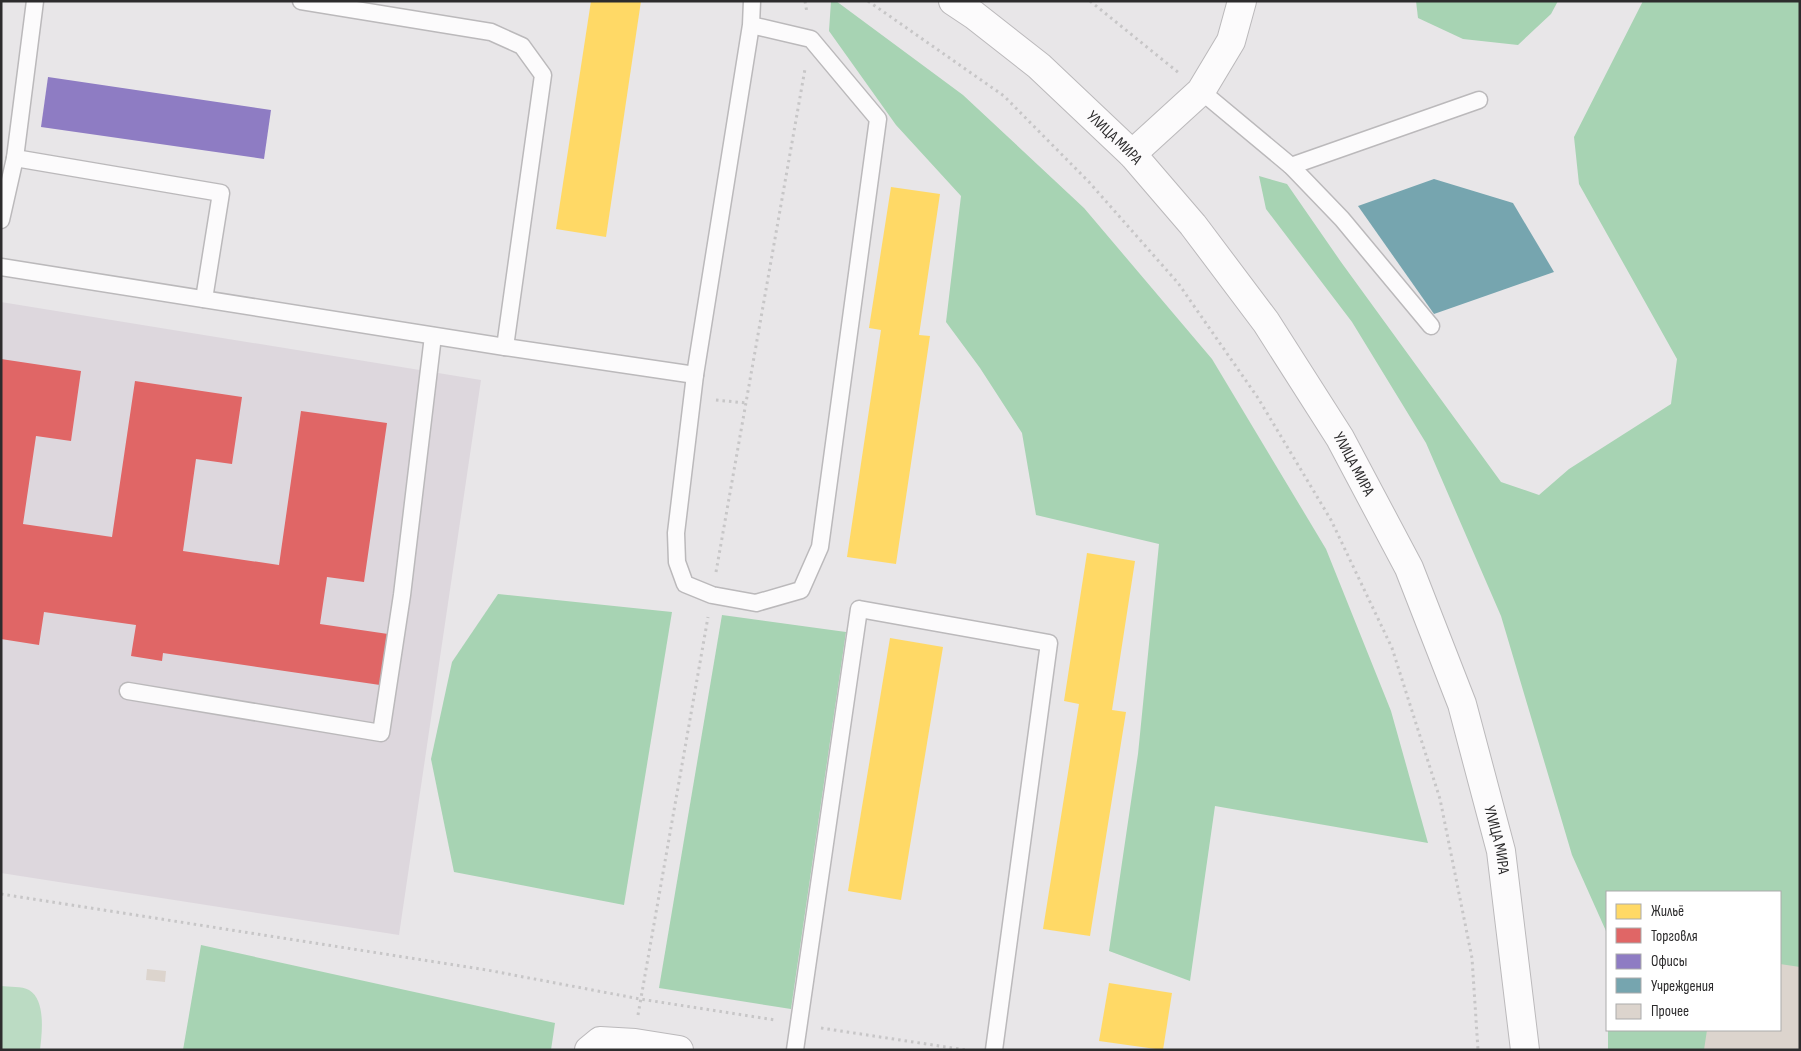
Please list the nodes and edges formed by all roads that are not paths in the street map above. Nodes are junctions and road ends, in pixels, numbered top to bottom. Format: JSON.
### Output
{"nodes":[{"id":1,"x":35,"y":1,"type":"edge"},
{"id":2,"x":301,"y":1,"type":"edge"},
{"id":3,"x":752,"y":1,"type":"edge"},
{"id":4,"x":953,"y":1,"type":"edge"},
{"id":5,"x":1242,"y":1,"type":"edge"},
{"id":6,"x":751,"y":25,"type":"junction"},
{"id":7,"x":1201,"y":91,"type":"junction"},
{"id":8,"x":1479,"y":100,"type":"dead end"},
{"id":9,"x":1132,"y":154,"type":"junction"},
{"id":10,"x":15,"y":158,"type":"junction"},
{"id":11,"x":1290,"y":166,"type":"junction"},
{"id":12,"x":1,"y":220,"type":"edge"},
{"id":13,"x":1,"y":266,"type":"edge"},
{"id":14,"x":204,"y":299,"type":"junction"},
{"id":15,"x":1431,"y":326,"type":"dead end"},
{"id":16,"x":432,"y":336,"type":"junction"},
{"id":17,"x":505,"y":347,"type":"junction"},
{"id":18,"x":695,"y":375,"type":"junction"},
{"id":19,"x":128,"y":691,"type":"dead end"},
{"id":20,"x":589,"y":1050,"type":"edge"},
{"id":21,"x":679,"y":1050,"type":"edge"},
{"id":22,"x":795,"y":1050,"type":"edge"},
{"id":23,"x":994,"y":1050,"type":"edge"},
{"id":24,"x":1525,"y":1050,"type":"edge"}],
"edges":[{"from":1,"to":10,"type":"lane"},
{"from":2,"to":17,"type":"lane"},
{"from":3,"to":6,"type":"lane"},
{"from":4,"to":9,"type":"main road","name":"УЛИЦА МИРА"},
{"from":5,"to":7,"type":"main road"},
{"from":6,"to":18,"type":"lane"},
{"from":6,"to":18,"type":"lane"},
{"from":7,"to":9,"type":"main road"},
{"from":7,"to":11,"type":"lane"},
{"from":8,"to":11,"type":"lane"},
{"from":9,"to":24,"type":"main road","name":"УЛИЦА МИРА"},
{"from":10,"to":12,"type":"lane"},
{"from":10,"to":14,"type":"lane"},
{"from":11,"to":15,"type":"lane"},
{"from":13,"to":14,"type":"lane"},
{"from":14,"to":16,"type":"lane"},
{"from":16,"to":17,"type":"lane"},
{"from":16,"to":19,"type":"lane"},
{"from":17,"to":18,"type":"lane"},
{"from":20,"to":21,"type":"main road"},
{"from":22,"to":23,"type":"lane"}]}
